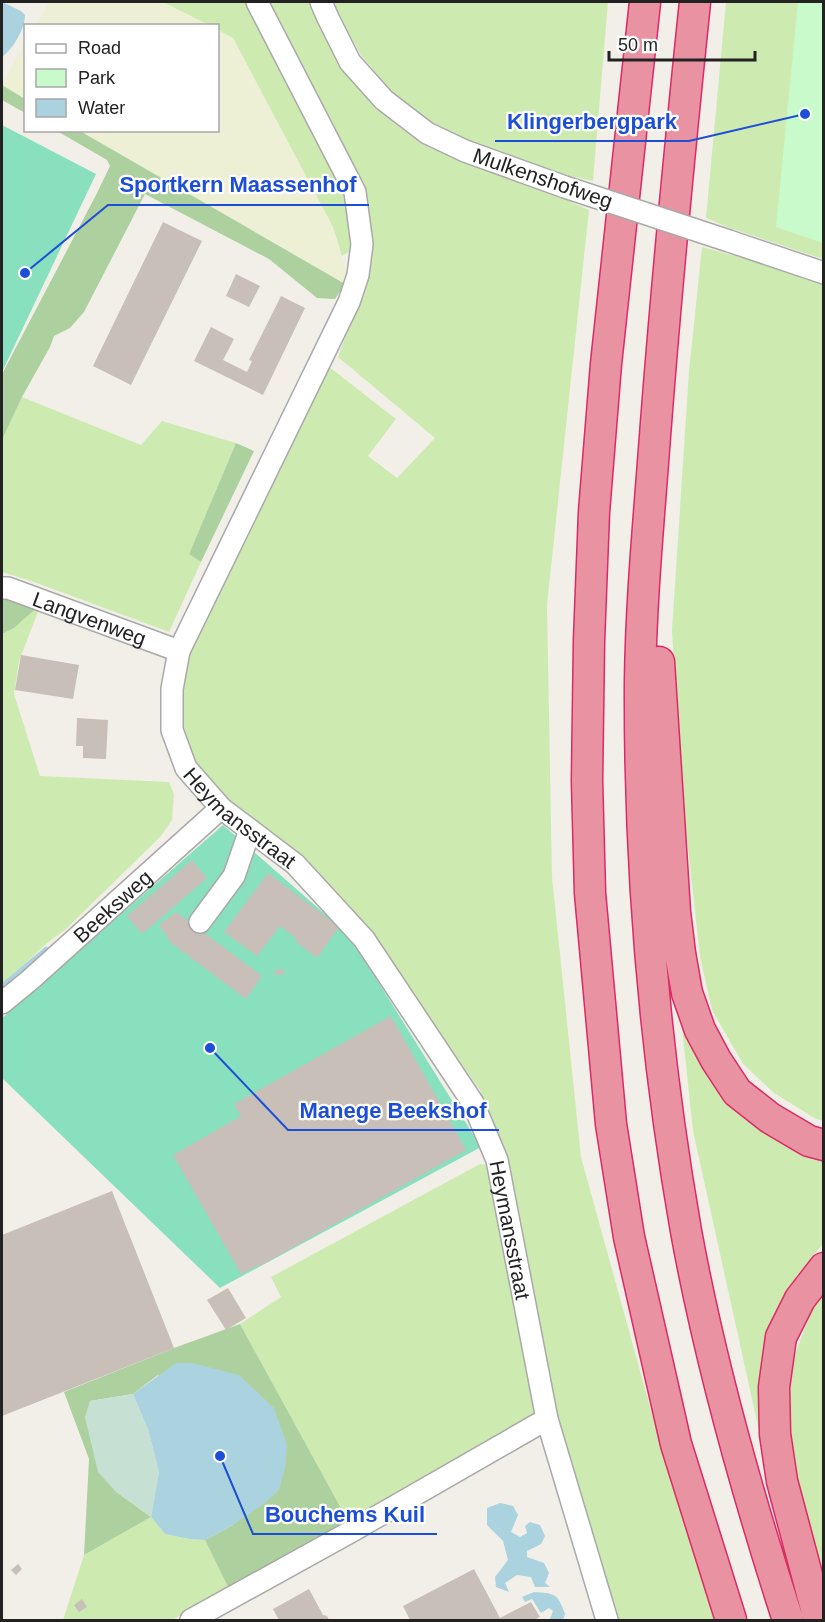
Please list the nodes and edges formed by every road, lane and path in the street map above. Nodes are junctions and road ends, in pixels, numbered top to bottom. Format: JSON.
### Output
{"nodes":[{"id":1,"x":257,"y":2,"type":"edge"},
{"id":2,"x":321,"y":2,"type":"edge"},
{"id":3,"x":645,"y":2,"type":"edge"},
{"id":4,"x":695,"y":2,"type":"edge"},
{"id":5,"x":824,"y":273,"type":"edge"},
{"id":6,"x":645,"y":568,"type":"junction"},
{"id":7,"x":4,"y":587,"type":"edge"},
{"id":8,"x":179,"y":651,"type":"junction"},
{"id":9,"x":221,"y":808,"type":"junction"},
{"id":10,"x":250,"y":830,"type":"junction"},
{"id":11,"x":200,"y":922,"type":"dead end"},
{"id":12,"x":2,"y":1003,"type":"edge"},
{"id":13,"x":824,"y":1145,"type":"edge"},
{"id":14,"x":824,"y":1268,"type":"edge"},
{"id":15,"x":547,"y":1419,"type":"junction"},
{"id":16,"x":191,"y":1620,"type":"edge"},
{"id":17,"x":607,"y":1620,"type":"edge"},
{"id":18,"x":731,"y":1620,"type":"edge"},
{"id":19,"x":788,"y":1620,"type":"edge"},
{"id":20,"x":819,"y":1620,"type":"edge"}],
"edges":[{"from":1,"to":8,"type":"street","name":"Heymansstraat"},
{"from":2,"to":5,"type":"street","name":"Mulkenshofweg","bridge":true},
{"from":3,"to":18,"type":"highway"},
{"from":4,"to":6,"type":"highway"},
{"from":6,"to":13,"type":"highway"},
{"from":6,"to":19,"type":"highway"},
{"from":7,"to":8,"type":"street","name":"Langvenweg"},
{"from":8,"to":9,"type":"street","name":"Heymansstraat"},
{"from":9,"to":10,"type":"street","name":"Heymansstraat"},
{"from":9,"to":12,"type":"street","name":"Beeksweg"},
{"from":10,"to":11,"type":"street"},
{"from":10,"to":15,"type":"street","name":"Heymansstraat"},
{"from":14,"to":20,"type":"highway"},
{"from":15,"to":16,"type":"street"},
{"from":15,"to":17,"type":"street","name":"Heymansstraat"}]}
